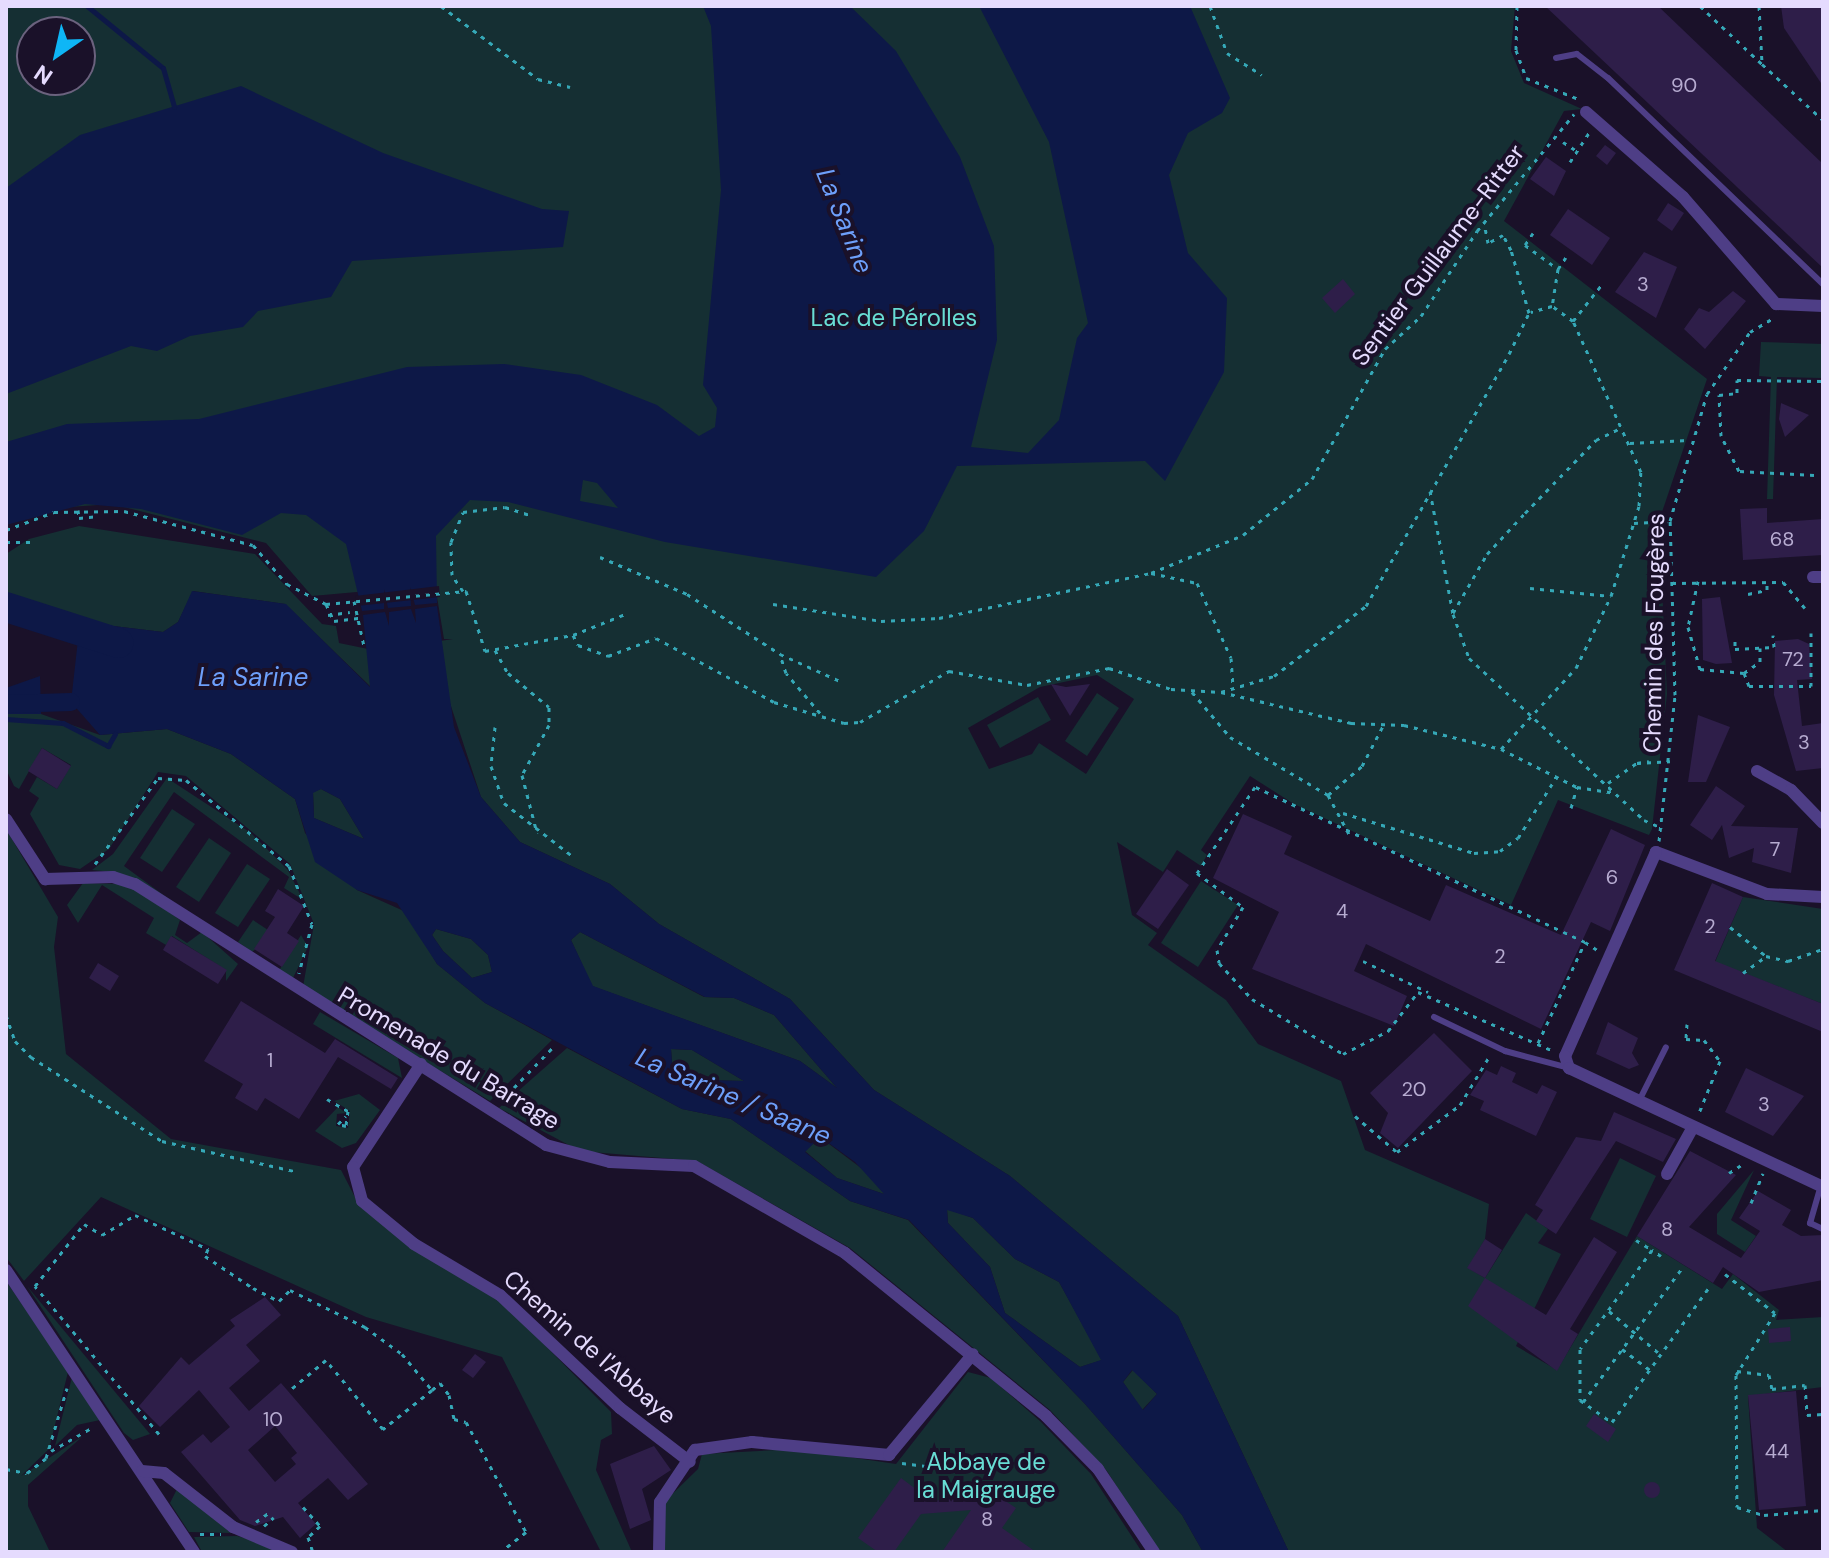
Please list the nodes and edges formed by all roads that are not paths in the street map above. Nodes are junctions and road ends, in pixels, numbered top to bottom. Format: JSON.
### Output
{"nodes":[{"id":1,"x":1556,"y":58,"type":"dead end"},
{"id":2,"x":1586,"y":112,"type":"road end"},
{"id":3,"x":1823,"y":284,"type":"edge"},
{"id":4,"x":1823,"y":306,"type":"edge"},
{"id":5,"x":1757,"y":771,"type":"dead end"},
{"id":6,"x":6,"y":819,"type":"edge"},
{"id":7,"x":1823,"y":823,"type":"edge"},
{"id":8,"x":1823,"y":897,"type":"edge"},
{"id":9,"x":1434,"y":1017,"type":"dead end"},
{"id":10,"x":1666,"y":1047,"type":"dead end"},
{"id":11,"x":421,"y":1064,"type":"junction"},
{"id":12,"x":1569,"y":1068,"type":"junction"},
{"id":13,"x":1639,"y":1102,"type":"junction"},
{"id":14,"x":1692,"y":1127,"type":"junction"},
{"id":15,"x":1667,"y":1174,"type":"dead end"},
{"id":16,"x":1822,"y":1185,"type":"edge"},
{"id":17,"x":1823,"y":1229,"type":"edge"},
{"id":18,"x":6,"y":1270,"type":"edge"},
{"id":19,"x":973,"y":1354,"type":"junction"},
{"id":20,"x":690,"y":1462,"type":"junction"},
{"id":21,"x":142,"y":1471,"type":"junction"},
{"id":22,"x":194,"y":1552,"type":"edge"},
{"id":23,"x":292,"y":1552,"type":"edge"},
{"id":24,"x":659,"y":1552,"type":"edge"},
{"id":25,"x":1154,"y":1552,"type":"edge"}],
"edges":[{"from":1,"to":3,"type":"lane"},
{"from":2,"to":4,"type":"street"},
{"from":5,"to":7,"type":"street"},
{"from":6,"to":11,"type":"street","name":"Promenade du Barrage"},
{"from":8,"to":12,"type":"street"},
{"from":9,"to":12,"type":"lane"},
{"from":10,"to":13,"type":"lane"},
{"from":11,"to":19,"type":"street","name":"Promenade du Barrage"},
{"from":11,"to":20,"type":"street","name":"Chemin de l'Abbaye"},
{"from":12,"to":13,"type":"street"},
{"from":13,"to":14,"type":"street"},
{"from":14,"to":15,"type":"street"},
{"from":14,"to":16,"type":"street"},
{"from":16,"to":17,"type":"lane"},
{"from":18,"to":21,"type":"street"},
{"from":19,"to":20,"type":"street"},
{"from":19,"to":25,"type":"street","name":"Promenade du Barrage"},
{"from":20,"to":24,"type":"street"},
{"from":21,"to":22,"type":"street"},
{"from":21,"to":23,"type":"street"}]}
